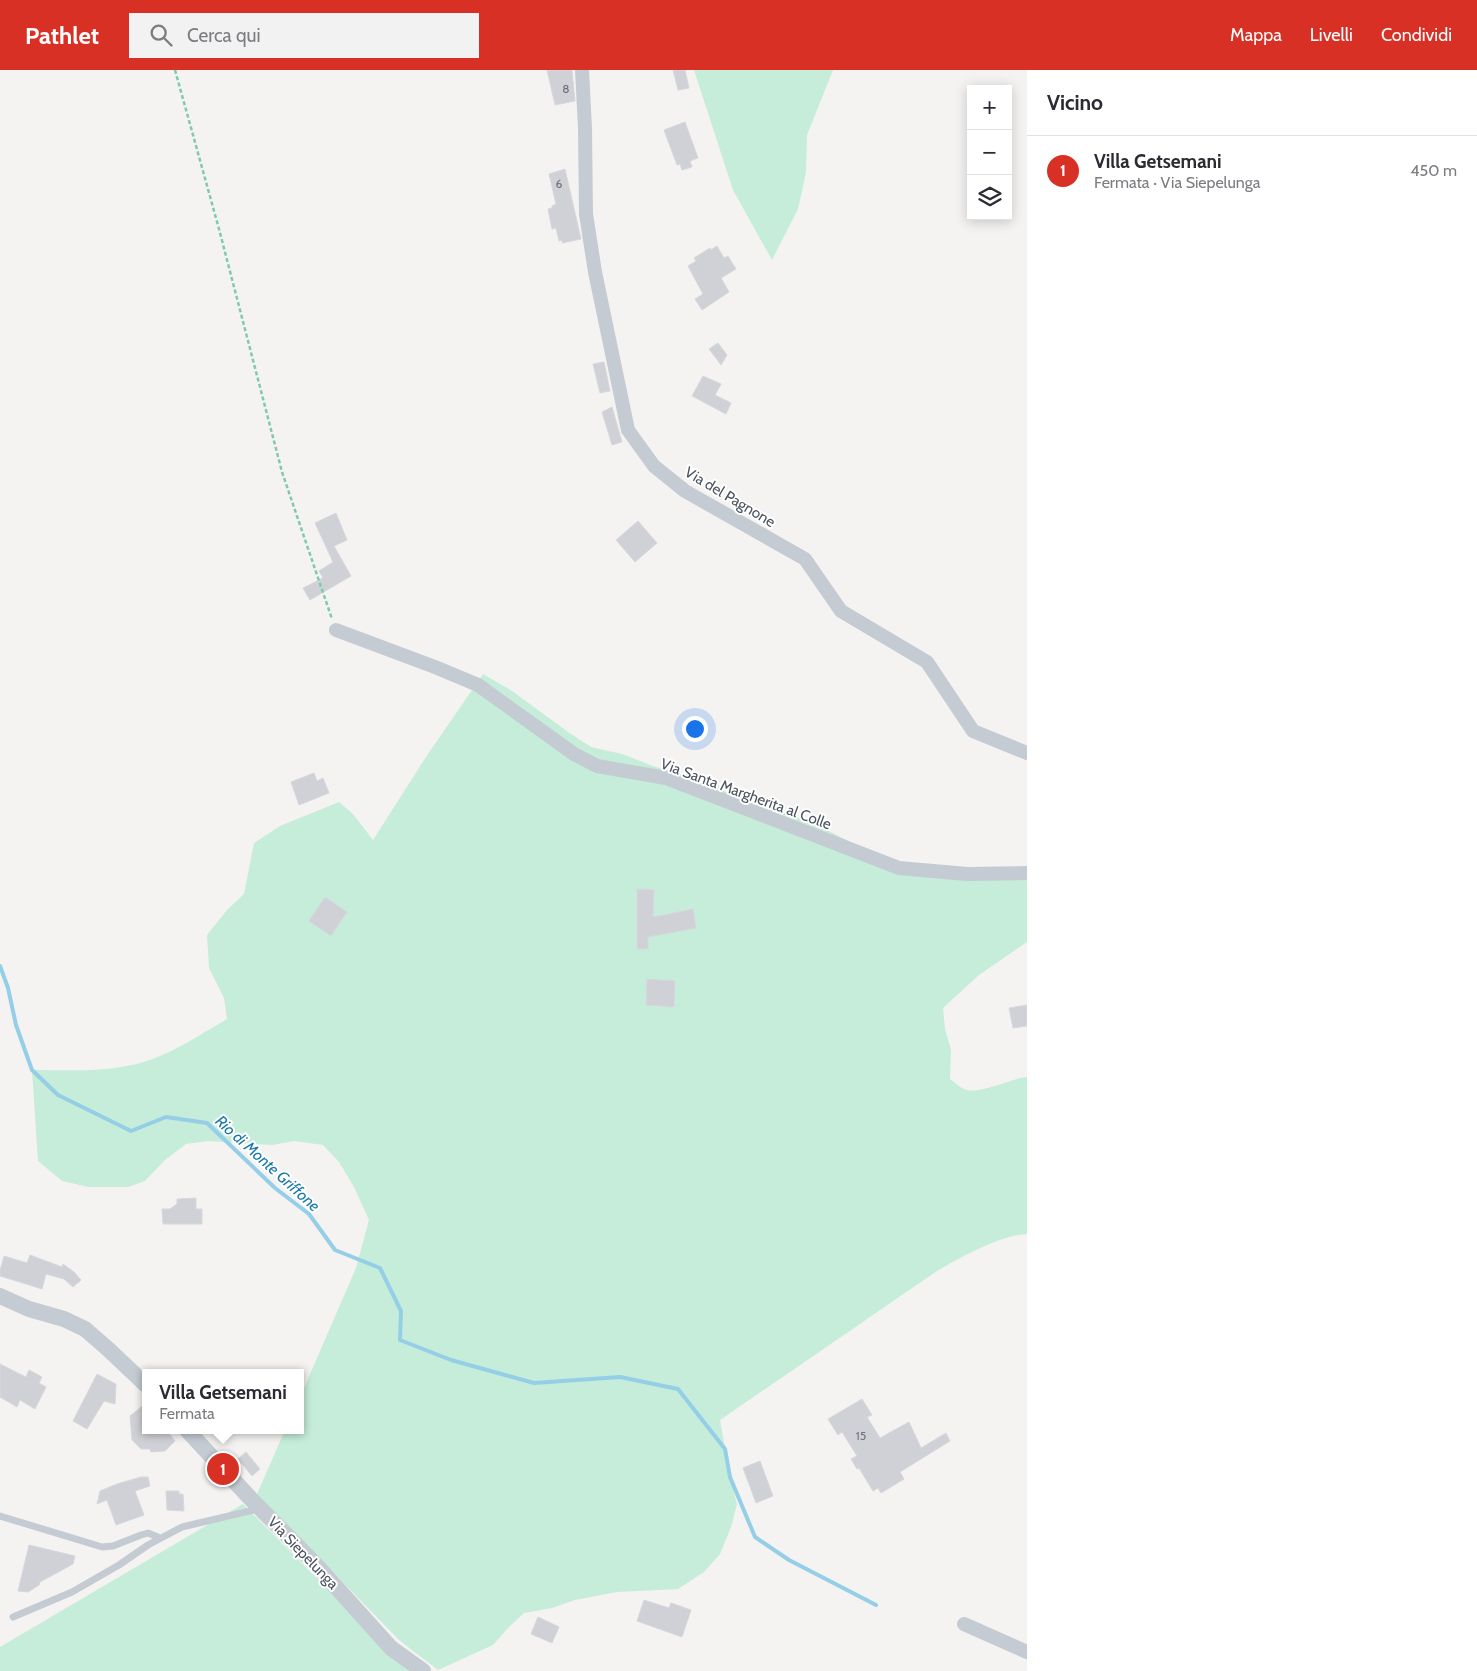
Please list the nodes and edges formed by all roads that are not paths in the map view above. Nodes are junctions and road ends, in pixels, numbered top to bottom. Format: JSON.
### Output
{"nodes":[{"id":1,"x":582,"y":70,"type":"edge"},
{"id":2,"x":336,"y":630,"type":"road end"},
{"id":3,"x":1027,"y":753,"type":"edge"},
{"id":4,"x":1027,"y":873,"type":"edge"},
{"id":5,"x":0,"y":1296,"type":"edge"},
{"id":6,"x":142,"y":1381,"type":"edge"},
{"id":7,"x":191,"y":1434,"type":"edge"},
{"id":8,"x":261,"y":1508,"type":"junction"},
{"id":9,"x":0,"y":1516,"type":"edge"},
{"id":10,"x":160,"y":1538,"type":"junction"},
{"id":11,"x":14,"y":1617,"type":"dead end"},
{"id":12,"x":964,"y":1624,"type":"dead end"},
{"id":13,"x":1027,"y":1652,"type":"edge"},
{"id":14,"x":423,"y":1671,"type":"edge"}],
"edges":[{"from":1,"to":3,"type":"street","name":"Via del Pagnone"},
{"from":2,"to":4,"type":"street","name":"Via Santa Margherita al Colle"},
{"from":5,"to":6,"type":"street"},
{"from":7,"to":8,"type":"street","name":"Via Siepelunga"},
{"from":8,"to":10,"type":"lane"},
{"from":8,"to":14,"type":"street","name":"Via Siepelunga"},
{"from":9,"to":10,"type":"lane"},
{"from":10,"to":11,"type":"lane"},
{"from":12,"to":13,"type":"street"}]}
